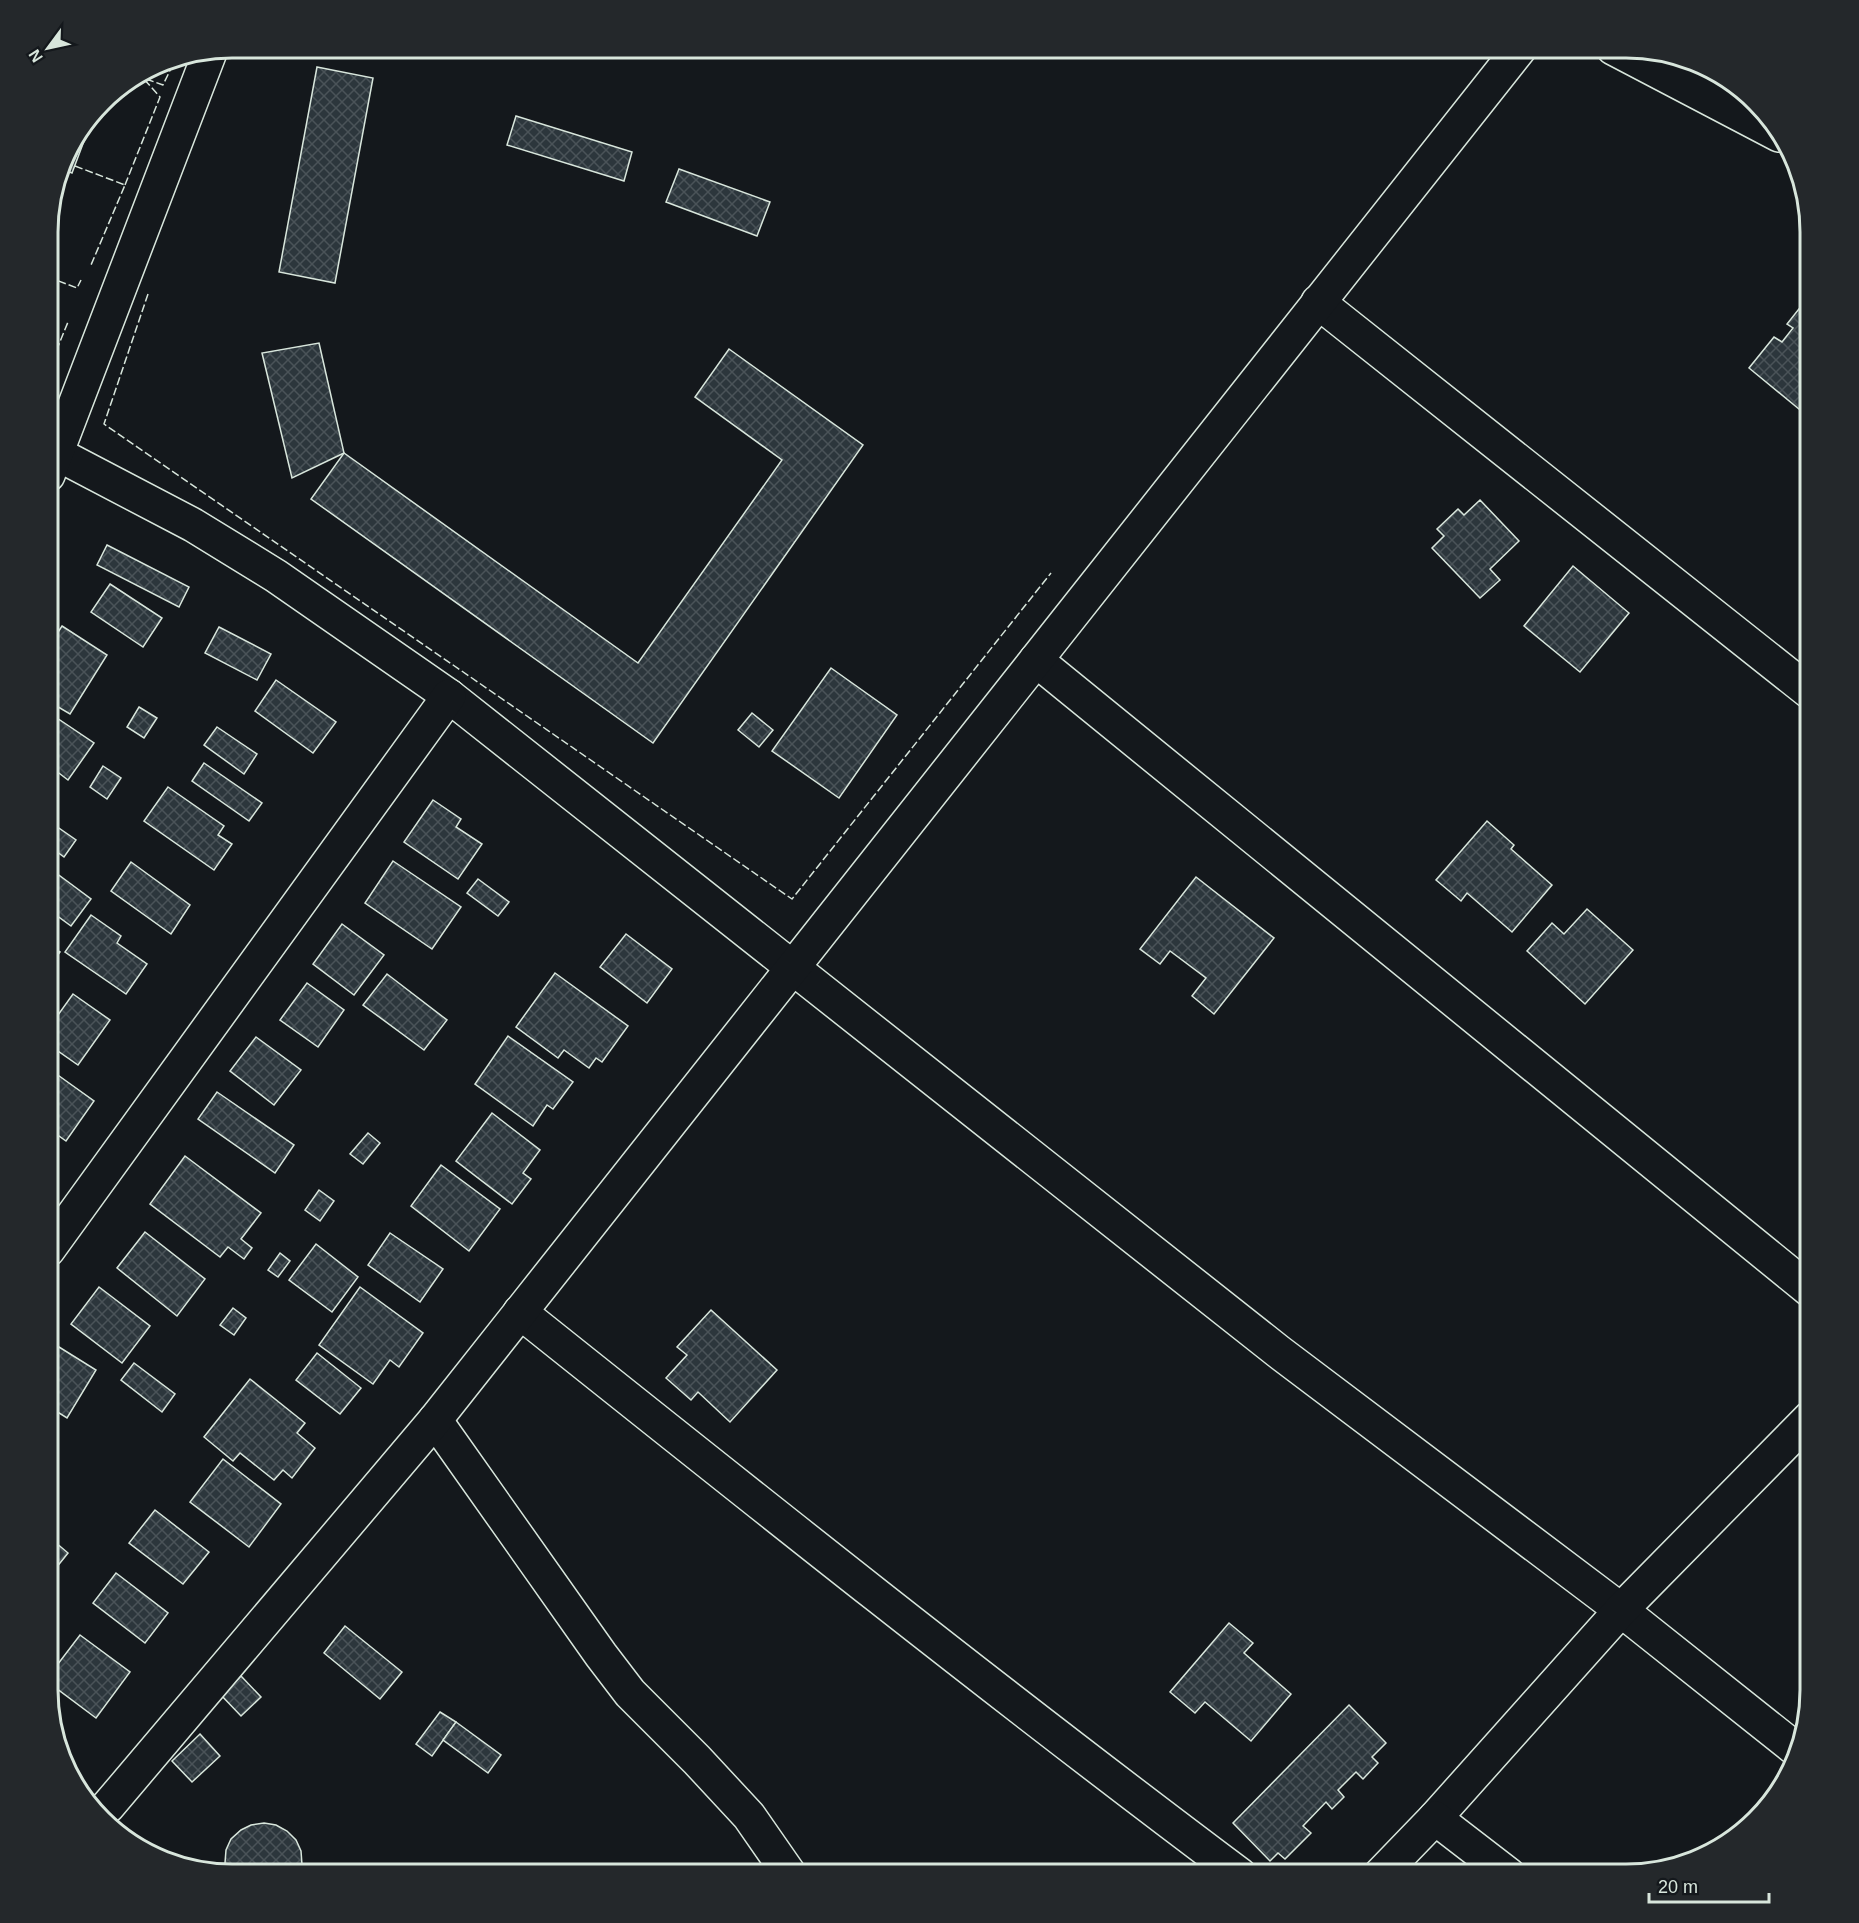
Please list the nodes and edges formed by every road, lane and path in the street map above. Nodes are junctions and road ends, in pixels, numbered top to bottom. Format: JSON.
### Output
{"nodes":[{"id":1,"x":1511,"y":59,"type":"edge"},
{"id":2,"x":1634,"y":59,"type":"edge"},
{"id":3,"x":207,"y":61,"type":"edge"},
{"id":4,"x":1764,"y":127,"type":"edge"},
{"id":5,"x":1318,"y":302,"type":"junction"},
{"id":6,"x":59,"y":439,"type":"edge"},
{"id":7,"x":59,"y":463,"type":"edge"},
{"id":8,"x":1036,"y":660,"type":"junction"},
{"id":9,"x":1800,"y":684,"type":"edge"},
{"id":10,"x":449,"y":696,"type":"junction"},
{"id":11,"x":793,"y":967,"type":"junction"},
{"id":12,"x":58,"y":1236,"type":"edge"},
{"id":13,"x":1800,"y":1282,"type":"edge"},
{"id":14,"x":520,"y":1312,"type":"junction"},
{"id":15,"x":435,"y":1420,"type":"junction"},
{"id":16,"x":1800,"y":1429,"type":"edge"},
{"id":17,"x":1621,"y":1610,"type":"junction"},
{"id":18,"x":1791,"y":1745,"type":"edge"},
{"id":19,"x":105,"y":1808,"type":"edge"},
{"id":20,"x":1435,"y":1818,"type":"junction"},
{"id":21,"x":782,"y":1864,"type":"edge"},
{"id":22,"x":1225,"y":1864,"type":"edge"},
{"id":23,"x":1391,"y":1864,"type":"edge"},
{"id":24,"x":1495,"y":1864,"type":"edge"}],
"edges":[{"from":1,"to":5,"type":"street"},
{"from":2,"to":4,"type":"street"},
{"from":3,"to":6,"type":"street"},
{"from":5,"to":8,"type":"street"},
{"from":5,"to":9,"type":"street"},
{"from":7,"to":10,"type":"street"},
{"from":8,"to":11,"type":"street"},
{"from":8,"to":13,"type":"street"},
{"from":10,"to":11,"type":"street"},
{"from":10,"to":12,"type":"street"},
{"from":11,"to":14,"type":"street"},
{"from":11,"to":17,"type":"street"},
{"from":14,"to":15,"type":"street"},
{"from":14,"to":22,"type":"street"},
{"from":15,"to":19,"type":"street"},
{"from":15,"to":21,"type":"street"},
{"from":16,"to":17,"type":"street"},
{"from":17,"to":18,"type":"street"},
{"from":17,"to":20,"type":"street"},
{"from":20,"to":23,"type":"street"},
{"from":20,"to":24,"type":"street"}]}
